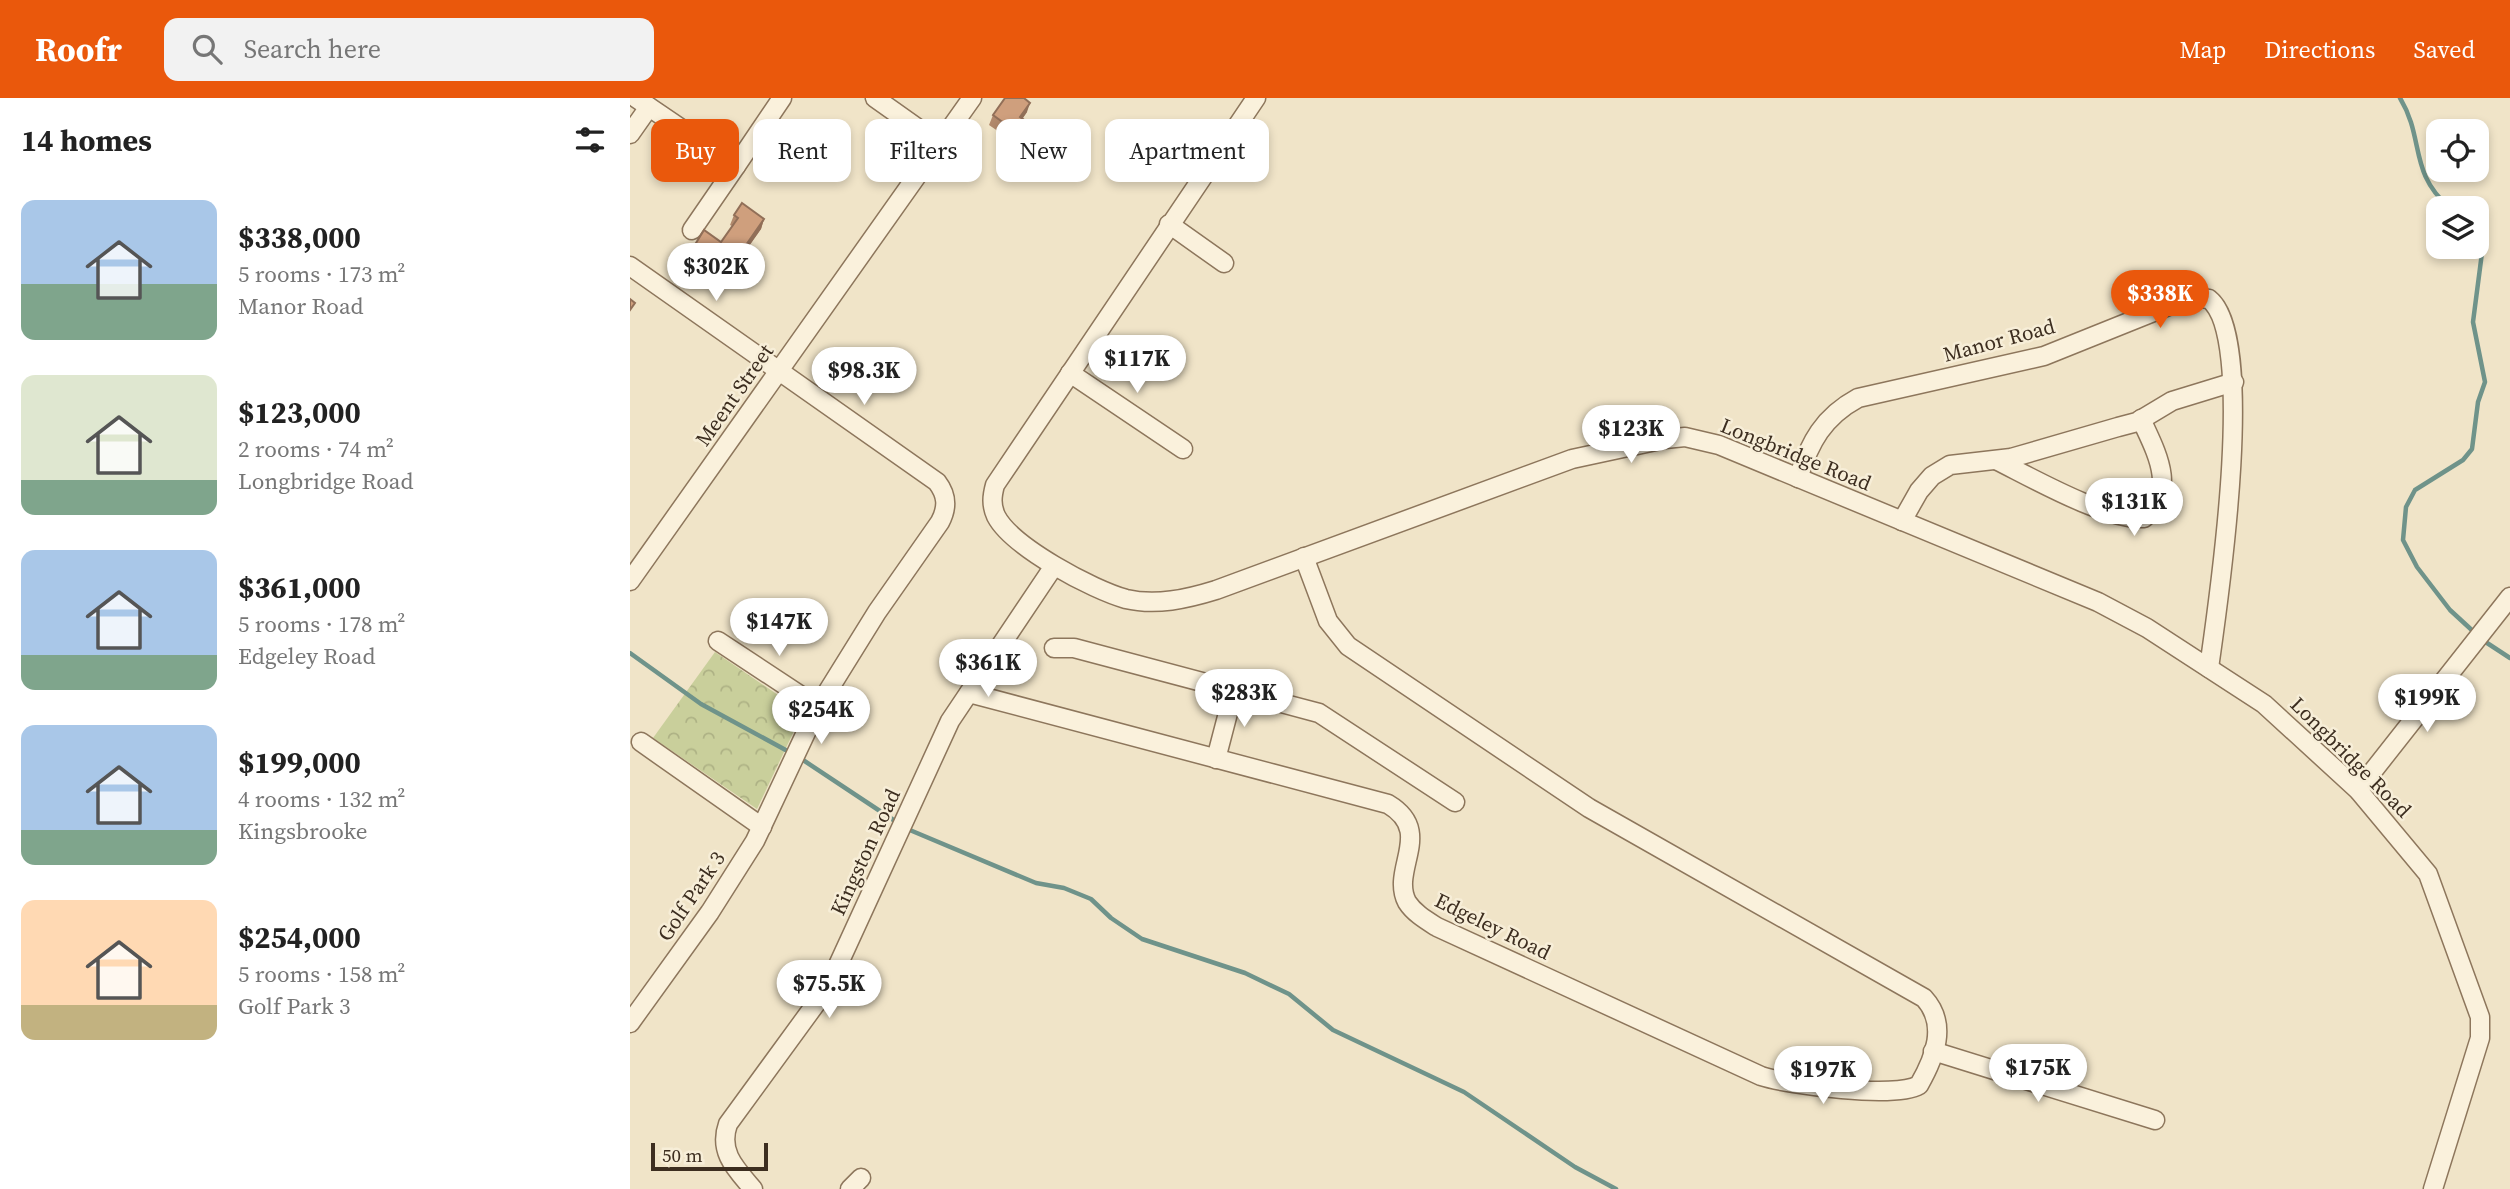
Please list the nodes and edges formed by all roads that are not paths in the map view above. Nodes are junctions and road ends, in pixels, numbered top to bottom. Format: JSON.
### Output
{"nodes":[{"id":1,"x":782,"y":98,"type":"edge"},
{"id":2,"x":874,"y":98,"type":"edge"},
{"id":3,"x":972,"y":98,"type":"edge"},
{"id":4,"x":1256,"y":98,"type":"edge"},
{"id":5,"x":642,"y":103,"type":"edge"},
{"id":6,"x":666,"y":119,"type":"edge"},
{"id":7,"x":904,"y":119,"type":"edge"},
{"id":8,"x":957,"y":119,"type":"edge"},
{"id":9,"x":630,"y":134,"type":"edge"},
{"id":10,"x":739,"y":162,"type":"edge"},
{"id":11,"x":725,"y":182,"type":"edge"},
{"id":12,"x":913,"y":182,"type":"edge"},
{"id":13,"x":1169,"y":223,"type":"junction"},
{"id":14,"x":692,"y":230,"type":"dead end"},
{"id":15,"x":1224,"y":263,"type":"dead end"},
{"id":16,"x":630,"y":266,"type":"edge"},
{"id":17,"x":779,"y":371,"type":"junction"},
{"id":18,"x":1070,"y":373,"type":"junction"},
{"id":19,"x":2234,"y":382,"type":"junction"},
{"id":20,"x":2141,"y":419,"type":"junction"},
{"id":21,"x":1183,"y":449,"type":"dead end"},
{"id":22,"x":1998,"y":461,"type":"junction"},
{"id":23,"x":1798,"y":478,"type":"junction"},
{"id":24,"x":1902,"y":521,"type":"junction"},
{"id":25,"x":1304,"y":557,"type":"junction"},
{"id":26,"x":1054,"y":566,"type":"junction"},
{"id":27,"x":630,"y":581,"type":"edge"},
{"id":28,"x":2510,"y":597,"type":"edge"},
{"id":29,"x":718,"y":641,"type":"dead end"},
{"id":30,"x":1054,"y":648,"type":"dead end"},
{"id":31,"x":2209,"y":668,"type":"junction"},
{"id":32,"x":1234,"y":690,"type":"junction"},
{"id":33,"x":969,"y":693,"type":"junction"},
{"id":34,"x":818,"y":707,"type":"junction"},
{"id":35,"x":641,"y":742,"type":"dead end"},
{"id":36,"x":1216,"y":759,"type":"junction"},
{"id":37,"x":2358,"y":790,"type":"junction"},
{"id":38,"x":1455,"y":802,"type":"dead end"},
{"id":39,"x":762,"y":827,"type":"junction"},
{"id":40,"x":630,"y":1023,"type":"edge"},
{"id":41,"x":1933,"y":1051,"type":"junction"},
{"id":42,"x":2155,"y":1121,"type":"dead end"},
{"id":43,"x":753,"y":1189,"type":"edge"},
{"id":44,"x":2433,"y":1189,"type":"edge"}],
"edges":[{"from":1,"to":10,"type":"street"},
{"from":2,"to":7,"type":"street"},
{"from":3,"to":8,"type":"street","name":"Meent Street"},
{"from":4,"to":13,"type":"street","name":"Longbridge Road"},
{"from":5,"to":6,"type":"street"},
{"from":5,"to":9,"type":"street"},
{"from":11,"to":14,"type":"street"},
{"from":12,"to":17,"type":"street","name":"Meent Street"},
{"from":13,"to":15,"type":"street"},
{"from":13,"to":18,"type":"street","name":"Longbridge Road"},
{"from":16,"to":17,"type":"street","name":"Golf Park 3"},
{"from":17,"to":27,"type":"street","name":"Meent Street"},
{"from":17,"to":34,"type":"street","name":"Golf Park 3"},
{"from":18,"to":21,"type":"street"},
{"from":18,"to":26,"type":"street","name":"Longbridge Road"},
{"from":19,"to":20,"type":"street"},
{"from":19,"to":23,"type":"street","name":"Manor Road"},
{"from":19,"to":31,"type":"street","name":"Manor Road"},
{"from":20,"to":22,"type":"street"},
{"from":20,"to":22,"type":"street"},
{"from":22,"to":24,"type":"street"},
{"from":23,"to":24,"type":"street","name":"Longbridge Road"},
{"from":23,"to":25,"type":"street","name":"Longbridge Road"},
{"from":24,"to":31,"type":"street","name":"Longbridge Road"},
{"from":25,"to":26,"type":"street","name":"Longbridge Road"},
{"from":25,"to":41,"type":"street","name":"Edgeley Road"},
{"from":26,"to":33,"type":"street","name":"Kingston Road"},
{"from":28,"to":37,"type":"street"},
{"from":29,"to":34,"type":"street"},
{"from":30,"to":32,"type":"street"},
{"from":31,"to":37,"type":"street","name":"Longbridge Road"},
{"from":32,"to":36,"type":"street"},
{"from":32,"to":38,"type":"street"},
{"from":33,"to":36,"type":"street","name":"Edgeley Road"},
{"from":33,"to":43,"type":"street","name":"Kingston Road"},
{"from":34,"to":39,"type":"street","name":"Golf Park 3"},
{"from":35,"to":39,"type":"street"},
{"from":36,"to":41,"type":"street","name":"Edgeley Road"},
{"from":37,"to":44,"type":"street","name":"Longbridge Road"},
{"from":39,"to":40,"type":"street","name":"Golf Park 3"},
{"from":41,"to":42,"type":"street"}]}
